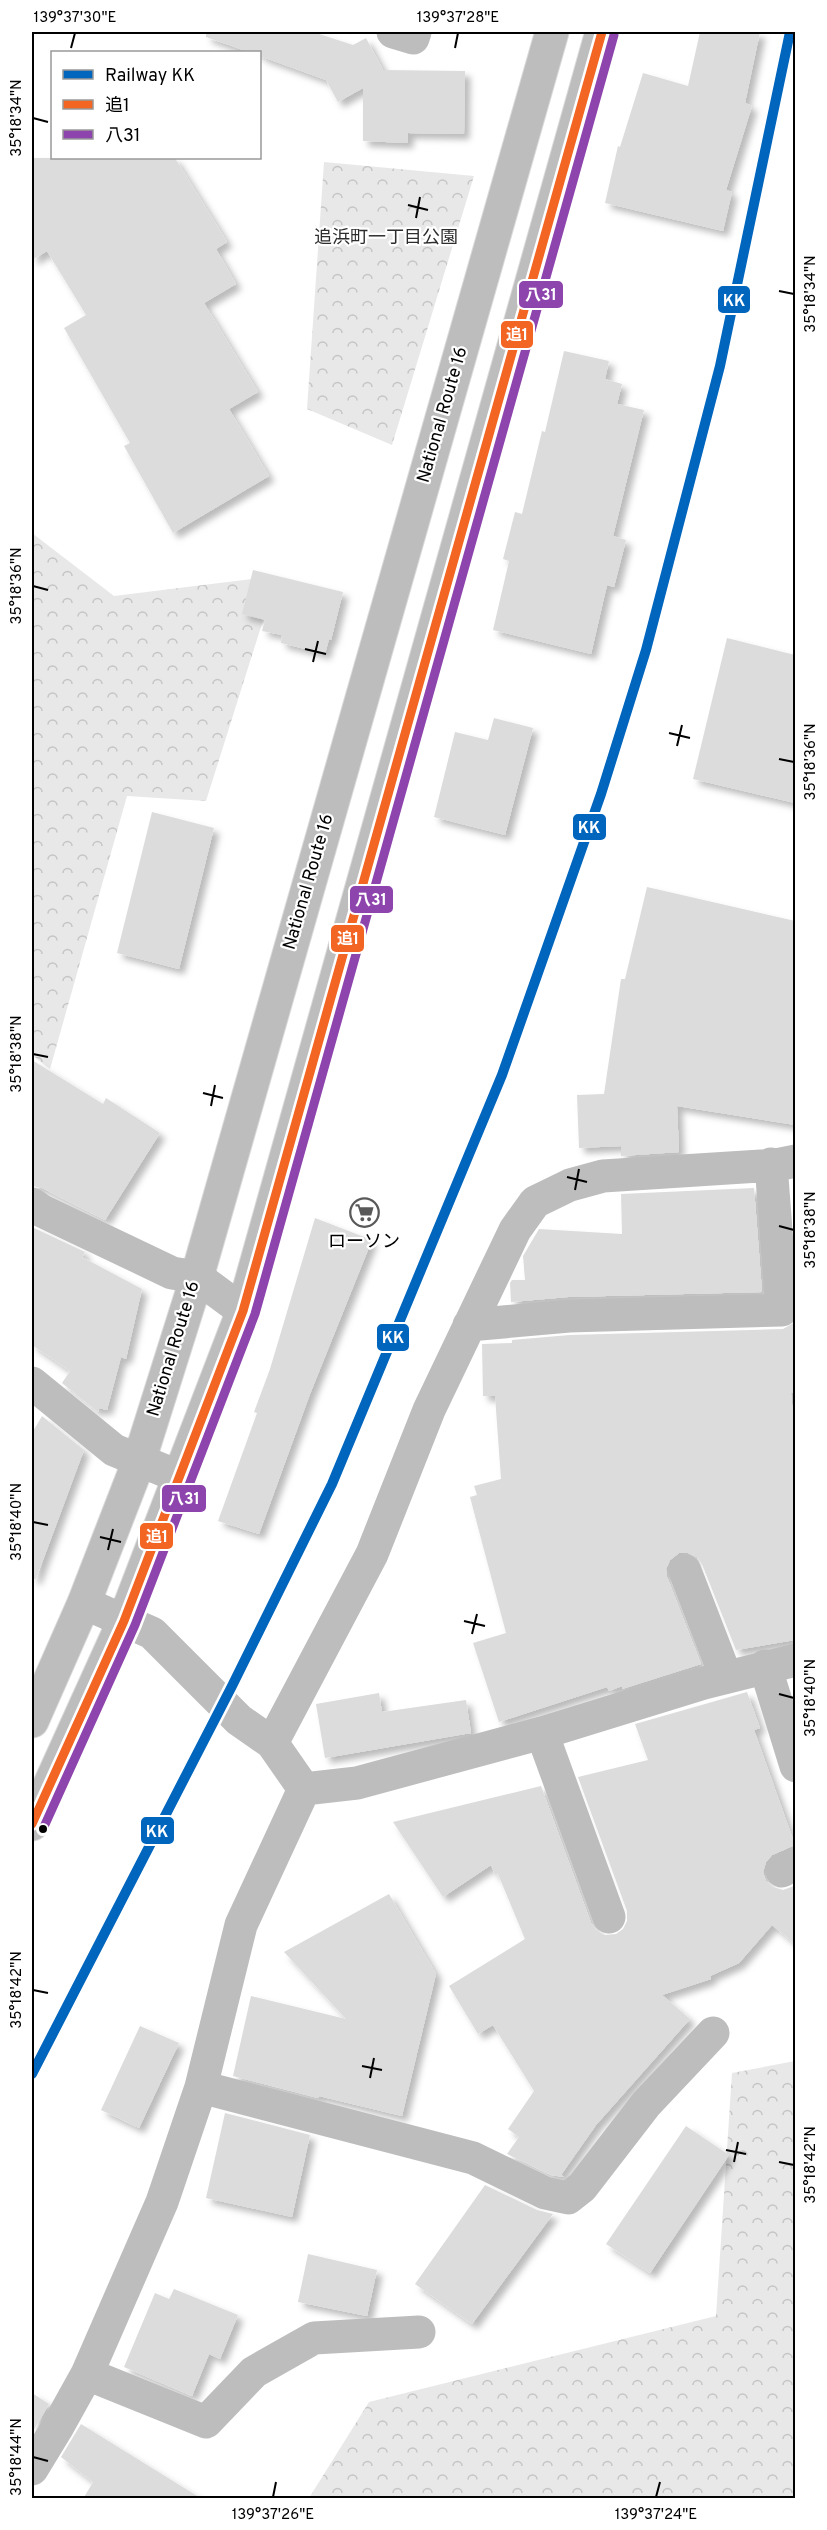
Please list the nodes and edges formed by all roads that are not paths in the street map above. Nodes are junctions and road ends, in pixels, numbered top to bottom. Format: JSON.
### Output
{"nodes":[{"id":1,"x":393,"y":32,"type":"edge"},
{"id":2,"x":415,"y":32,"type":"edge"},
{"id":3,"x":552,"y":32,"type":"edge"},
{"id":4,"x":602,"y":32,"type":"edge"},
{"id":5,"x":783,"y":1162,"type":"edge"},
{"id":6,"x":32,"y":1204,"type":"edge"},
{"id":7,"x":197,"y":1277,"type":"junction"},
{"id":8,"x":243,"y":1311,"type":"junction"},
{"id":9,"x":469,"y":1325,"type":"junction"},
{"id":10,"x":32,"y":1383,"type":"edge"},
{"id":11,"x":139,"y":1461,"type":"junction"},
{"id":12,"x":180,"y":1478,"type":"junction"},
{"id":13,"x":685,"y":1571,"type":"dead end"},
{"id":14,"x":84,"y":1604,"type":"junction"},
{"id":15,"x":124,"y":1621,"type":"junction"},
{"id":16,"x":780,"y":1663,"type":"edge"},
{"id":17,"x":726,"y":1677,"type":"junction"},
{"id":18,"x":32,"y":1721,"type":"edge"},
{"id":19,"x":542,"y":1733,"type":"junction"},
{"id":20,"x":272,"y":1743,"type":"junction"},
{"id":21,"x":795,"y":1766,"type":"edge"},
{"id":22,"x":304,"y":1789,"type":"junction"},
{"id":23,"x":32,"y":1823,"type":"edge"},
{"id":24,"x":609,"y":1917,"type":"dead end"},
{"id":25,"x":713,"y":2033,"type":"dead end"},
{"id":26,"x":201,"y":2087,"type":"junction"},
{"id":27,"x":419,"y":2332,"type":"dead end"},
{"id":28,"x":87,"y":2374,"type":"junction"},
{"id":29,"x":32,"y":2469,"type":"edge"}],
"edges":[{"from":1,"to":2,"type":"main road"},
{"from":3,"to":7,"type":"main road","name":"National Route 16"},
{"from":4,"to":8,"type":"main road"},
{"from":5,"to":9,"type":"main road"},
{"from":5,"to":9,"type":"main road"},
{"from":6,"to":7,"type":"main road"},
{"from":7,"to":8,"type":"main road"},
{"from":7,"to":11,"type":"main road","name":"National Route 16"},
{"from":8,"to":12,"type":"main road"},
{"from":9,"to":20,"type":"main road"},
{"from":10,"to":11,"type":"main road"},
{"from":11,"to":12,"type":"main road"},
{"from":11,"to":14,"type":"main road","name":"National Route 16"},
{"from":12,"to":15,"type":"main road"},
{"from":13,"to":17,"type":"main road"},
{"from":14,"to":15,"type":"main road"},
{"from":14,"to":18,"type":"main road","name":"National Route 16"},
{"from":15,"to":20,"type":"main road"},
{"from":15,"to":23,"type":"main road"},
{"from":16,"to":17,"type":"main road"},
{"from":16,"to":21,"type":"main road"},
{"from":17,"to":19,"type":"main road"},
{"from":19,"to":22,"type":"main road"},
{"from":19,"to":24,"type":"main road"},
{"from":20,"to":22,"type":"main road"},
{"from":22,"to":26,"type":"main road"},
{"from":25,"to":26,"type":"main road"},
{"from":26,"to":28,"type":"main road"},
{"from":27,"to":28,"type":"main road"},
{"from":28,"to":29,"type":"main road"}]}
